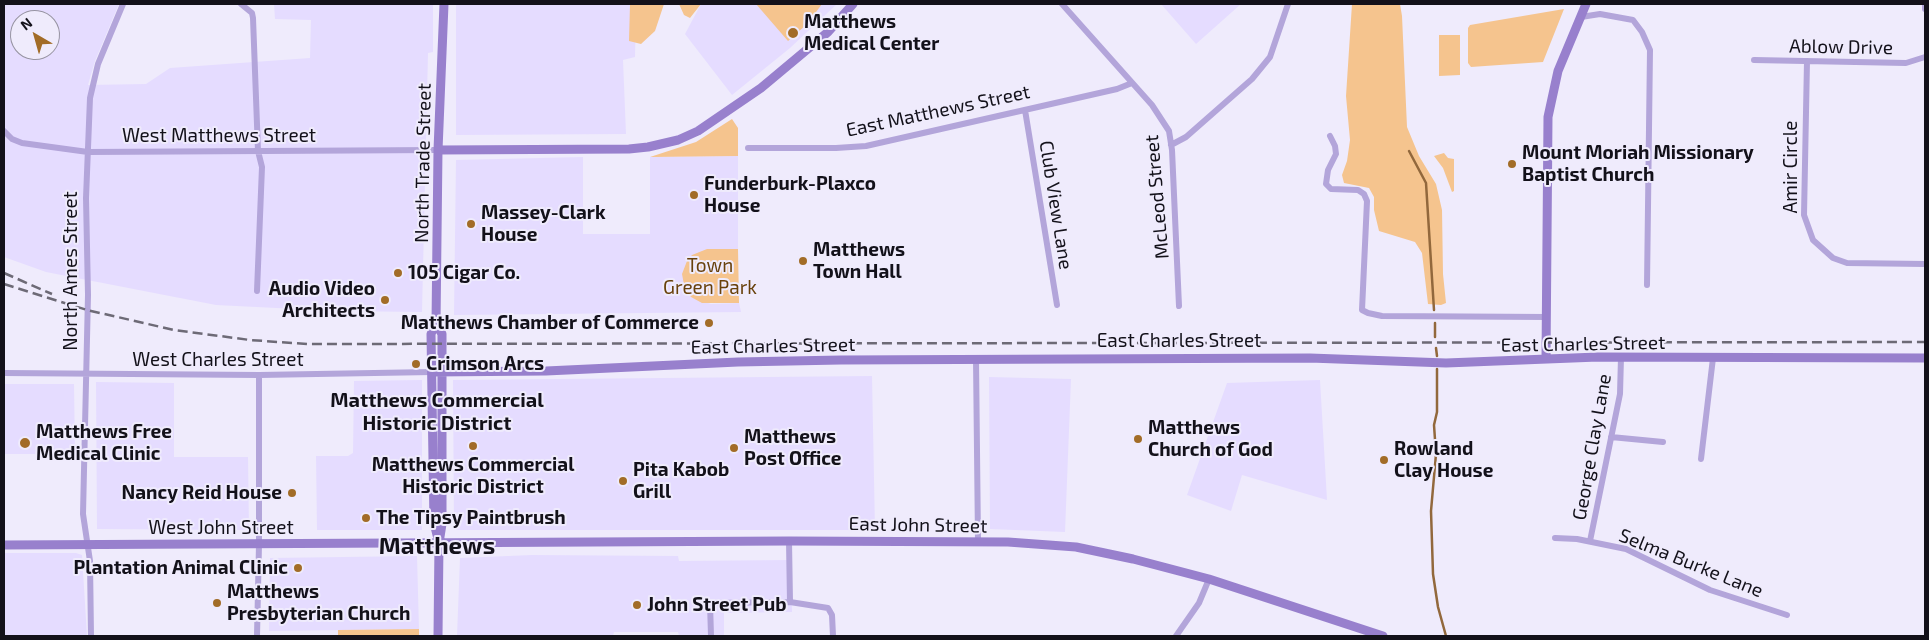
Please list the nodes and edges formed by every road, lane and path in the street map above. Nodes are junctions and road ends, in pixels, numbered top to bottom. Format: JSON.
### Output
{"nodes":[{"id":1,"x":123,"y":4,"type":"edge"},
{"id":2,"x":241,"y":4,"type":"edge"},
{"id":3,"x":444,"y":4,"type":"edge"},
{"id":4,"x":853,"y":4,"type":"edge"},
{"id":5,"x":1062,"y":4,"type":"edge"},
{"id":6,"x":1288,"y":4,"type":"edge"},
{"id":7,"x":1586,"y":4,"type":"edge"},
{"id":8,"x":1925,"y":4,"type":"edge"},
{"id":9,"x":1925,"y":9,"type":"edge"},
{"id":10,"x":1582,"y":17,"type":"junction"},
{"id":11,"x":1925,"y":57,"type":"edge"},
{"id":12,"x":1754,"y":60,"type":"dead end"},
{"id":13,"x":1807,"y":61,"type":"junction"},
{"id":14,"x":1132,"y":83,"type":"junction"},
{"id":15,"x":1025,"y":110,"type":"junction"},
{"id":16,"x":4,"y":131,"type":"edge"},
{"id":17,"x":1330,"y":136,"type":"dead end"},
{"id":18,"x":1171,"y":145,"type":"junction"},
{"id":19,"x":748,"y":148,"type":"dead end"},
{"id":20,"x":438,"y":150,"type":"junction"},
{"id":21,"x":258,"y":151,"type":"junction"},
{"id":22,"x":88,"y":152,"type":"junction"},
{"id":23,"x":1925,"y":264,"type":"edge"},
{"id":24,"x":1647,"y":285,"type":"dead end"},
{"id":25,"x":257,"y":291,"type":"dead end"},
{"id":26,"x":1057,"y":305,"type":"dead end"},
{"id":27,"x":1180,"y":306,"type":"dead end"},
{"id":28,"x":1546,"y":317,"type":"junction"},
{"id":29,"x":436,"y":323,"type":"junction"},
{"id":30,"x":1621,"y":357,"type":"junction"},
{"id":31,"x":1546,"y":358,"type":"junction"},
{"id":32,"x":1713,"y":358,"type":"junction"},
{"id":33,"x":1925,"y":358,"type":"edge"},
{"id":34,"x":976,"y":359,"type":"junction"},
{"id":35,"x":432,"y":372,"type":"junction"},
{"id":36,"x":442,"y":372,"type":"junction"},
{"id":37,"x":4,"y":373,"type":"edge"},
{"id":38,"x":84,"y":374,"type":"junction"},
{"id":39,"x":259,"y":376,"type":"junction"},
{"id":40,"x":1611,"y":437,"type":"junction"},
{"id":41,"x":1663,"y":442,"type":"dead end"},
{"id":42,"x":1702,"y":459,"type":"dead end"},
{"id":43,"x":1555,"y":538,"type":"dead end"},
{"id":44,"x":789,"y":541,"type":"junction"},
{"id":45,"x":1590,"y":541,"type":"junction"},
{"id":46,"x":978,"y":542,"type":"junction"},
{"id":47,"x":439,"y":543,"type":"junction"},
{"id":48,"x":88,"y":544,"type":"junction"},
{"id":49,"x":259,"y":544,"type":"junction"},
{"id":50,"x":4,"y":545,"type":"edge"},
{"id":51,"x":1209,"y":579,"type":"junction"},
{"id":52,"x":790,"y":602,"type":"junction"},
{"id":53,"x":1786,"y":615,"type":"dead end"},
{"id":54,"x":91,"y":636,"type":"edge"},
{"id":55,"x":256,"y":636,"type":"edge"},
{"id":56,"x":438,"y":636,"type":"edge"},
{"id":57,"x":711,"y":636,"type":"edge"},
{"id":58,"x":832,"y":636,"type":"edge"},
{"id":59,"x":1176,"y":636,"type":"edge"},
{"id":60,"x":1383,"y":636,"type":"edge"}],
"edges":[{"from":1,"to":22,"type":"street","name":"North Ames Street"},
{"from":2,"to":21,"type":"street"},
{"from":3,"to":20,"type":"main road","name":"North Trade Street"},
{"from":4,"to":20,"type":"main road"},
{"from":5,"to":14,"type":"street","name":"McLeod Street"},
{"from":6,"to":18,"type":"street"},
{"from":7,"to":10,"type":"main road"},
{"from":8,"to":9,"type":"street"},
{"from":10,"to":24,"type":"street"},
{"from":10,"to":28,"type":"main road"},
{"from":11,"to":13,"type":"street","name":"Ablow Drive"},
{"from":12,"to":13,"type":"street","name":"Ablow Drive"},
{"from":13,"to":23,"type":"street","name":"Amir Circle"},
{"from":14,"to":15,"type":"street","name":"East Matthews Street"},
{"from":14,"to":18,"type":"street","name":"McLeod Street"},
{"from":15,"to":19,"type":"street","name":"East Matthews Street"},
{"from":15,"to":26,"type":"street","name":"Club View Lane"},
{"from":16,"to":22,"type":"street","name":"West Matthews Street"},
{"from":17,"to":28,"type":"street"},
{"from":18,"to":27,"type":"street","name":"McLeod Street"},
{"from":20,"to":21,"type":"street","name":"West Matthews Street"},
{"from":20,"to":29,"type":"main road","name":"North Trade Street"},
{"from":21,"to":22,"type":"street","name":"West Matthews Street"},
{"from":21,"to":25,"type":"street"},
{"from":22,"to":38,"type":"street","name":"North Ames Street"},
{"from":28,"to":31,"type":"main road"},
{"from":29,"to":35,"type":"main road","name":"North Trade Street"},
{"from":29,"to":36,"type":"main road","name":"North Trade Street"},
{"from":30,"to":31,"type":"main road","name":"East Charles Street"},
{"from":30,"to":32,"type":"main road","name":"East Charles Street"},
{"from":30,"to":40,"type":"street","name":"George Clay Lane"},
{"from":31,"to":34,"type":"main road","name":"East Charles Street"},
{"from":32,"to":33,"type":"main road","name":"East Charles Street"},
{"from":32,"to":42,"type":"street"},
{"from":34,"to":36,"type":"main road","name":"East Charles Street"},
{"from":34,"to":46,"type":"street"},
{"from":35,"to":36,"type":"main road","name":"East Charles Street"},
{"from":35,"to":39,"type":"street","name":"West Charles Street"},
{"from":35,"to":47,"type":"main road","name":"North Trade Street"},
{"from":36,"to":47,"type":"main road","name":"North Trade Street"},
{"from":37,"to":38,"type":"street","name":"West Charles Street"},
{"from":38,"to":39,"type":"street","name":"West Charles Street"},
{"from":38,"to":48,"type":"street","name":"North Ames Street"},
{"from":39,"to":49,"type":"street"},
{"from":40,"to":41,"type":"street"},
{"from":40,"to":45,"type":"street","name":"George Clay Lane"},
{"from":43,"to":45,"type":"street","name":"Selma Burke Lane"},
{"from":44,"to":46,"type":"main road","name":"East John Street"},
{"from":44,"to":47,"type":"main road","name":"East John Street"},
{"from":44,"to":52,"type":"street"},
{"from":45,"to":53,"type":"street","name":"Selma Burke Lane"},
{"from":46,"to":51,"type":"main road","name":"East John Street"},
{"from":47,"to":49,"type":"main road","name":"West John Street"},
{"from":47,"to":56,"type":"main road"},
{"from":48,"to":49,"type":"main road","name":"West John Street"},
{"from":48,"to":50,"type":"main road","name":"West John Street"},
{"from":48,"to":54,"type":"street","name":"North Ames Street"},
{"from":49,"to":55,"type":"street"},
{"from":51,"to":59,"type":"street"},
{"from":51,"to":60,"type":"main road","name":"East John Street"},
{"from":52,"to":57,"type":"street"},
{"from":52,"to":58,"type":"street"}]}
